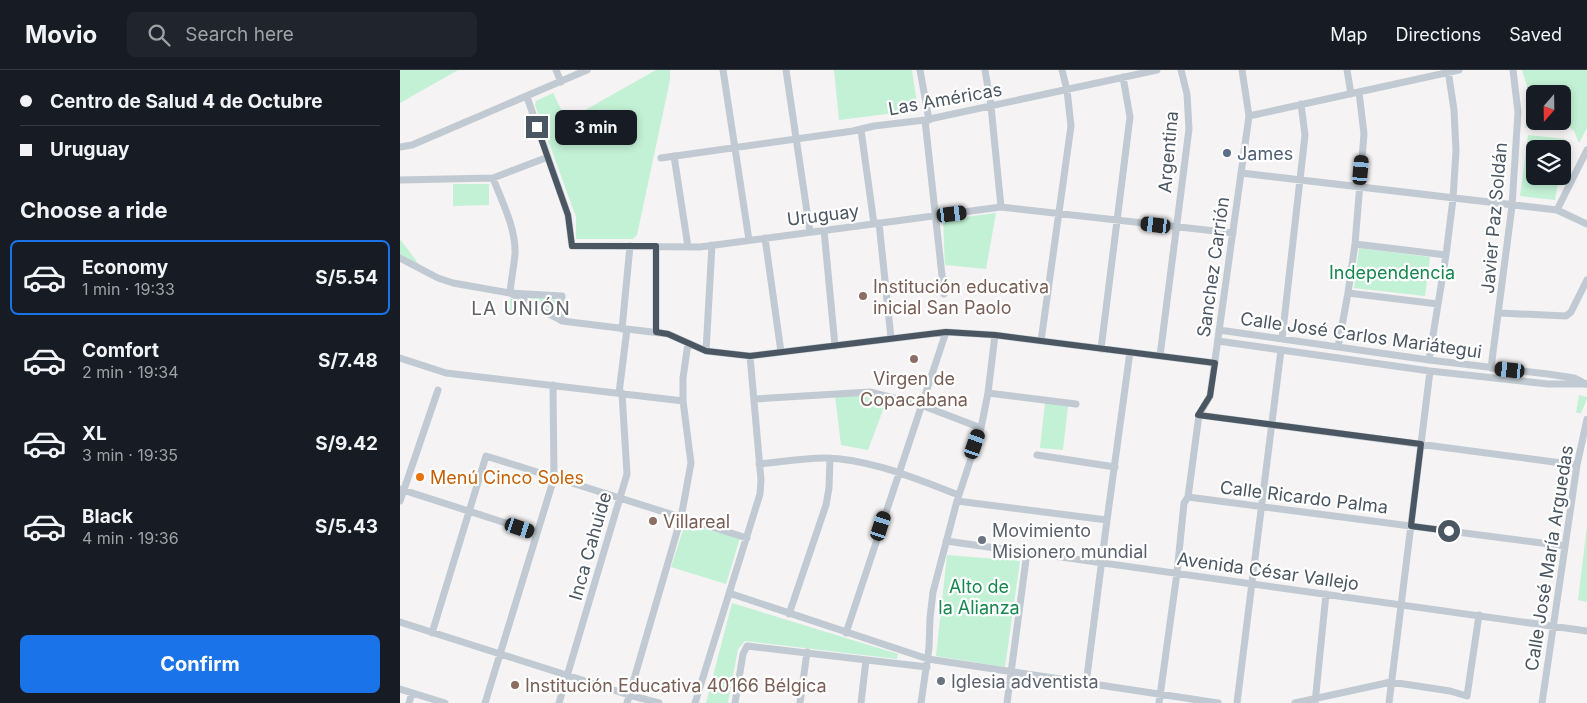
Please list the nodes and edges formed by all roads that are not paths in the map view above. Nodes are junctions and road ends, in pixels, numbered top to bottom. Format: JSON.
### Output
{"nodes":[{"id":1,"x":556,"y":70,"type":"edge"},
{"id":2,"x":587,"y":70,"type":"edge"},
{"id":3,"x":723,"y":70,"type":"edge"},
{"id":4,"x":786,"y":70,"type":"edge"},
{"id":5,"x":920,"y":70,"type":"edge"},
{"id":6,"x":985,"y":70,"type":"edge"},
{"id":7,"x":1062,"y":70,"type":"edge"},
{"id":8,"x":1157,"y":70,"type":"edge"},
{"id":9,"x":1181,"y":70,"type":"edge"},
{"id":10,"x":1242,"y":70,"type":"edge"},
{"id":11,"x":1347,"y":70,"type":"edge"},
{"id":12,"x":1459,"y":70,"type":"edge"},
{"id":13,"x":1513,"y":70,"type":"edge"},
{"id":14,"x":1448,"y":71,"type":"edge"},
{"id":15,"x":1123,"y":78,"type":"junction"},
{"id":16,"x":561,"y":82,"type":"junction"},
{"id":17,"x":1067,"y":90,"type":"junction"},
{"id":18,"x":1359,"y":92,"type":"junction"},
{"id":19,"x":1351,"y":94,"type":"junction"},
{"id":20,"x":527,"y":97,"type":"junction"},
{"id":21,"x":1301,"y":104,"type":"junction"},
{"id":22,"x":991,"y":106,"type":"junction"},
{"id":23,"x":1249,"y":116,"type":"junction"},
{"id":24,"x":927,"y":120,"type":"junction"},
{"id":25,"x":861,"y":130,"type":"junction"},
{"id":26,"x":796,"y":139,"type":"junction"},
{"id":27,"x":400,"y":147,"type":"edge"},
{"id":28,"x":735,"y":148,"type":"junction"},
{"id":29,"x":1587,"y":150,"type":"edge"},
{"id":30,"x":674,"y":156,"type":"junction"},
{"id":31,"x":548,"y":157,"type":"junction"},
{"id":32,"x":662,"y":158,"type":"dead end"},
{"id":33,"x":1241,"y":173,"type":"junction"},
{"id":34,"x":493,"y":178,"type":"junction"},
{"id":35,"x":400,"y":180,"type":"edge"},
{"id":36,"x":1300,"y":180,"type":"junction"},
{"id":37,"x":1359,"y":187,"type":"junction"},
{"id":38,"x":1453,"y":199,"type":"junction"},
{"id":39,"x":1512,"y":206,"type":"junction"},
{"id":40,"x":1001,"y":207,"type":"junction"},
{"id":41,"x":1557,"y":210,"type":"junction"},
{"id":42,"x":1059,"y":214,"type":"junction"},
{"id":43,"x":936,"y":216,"type":"junction"},
{"id":44,"x":1117,"y":220,"type":"junction"},
{"id":45,"x":877,"y":224,"type":"junction"},
{"id":46,"x":1587,"y":224,"type":"edge"},
{"id":47,"x":1176,"y":227,"type":"junction"},
{"id":48,"x":824,"y":230,"type":"junction"},
{"id":49,"x":810,"y":232,"type":"junction"},
{"id":50,"x":1233,"y":233,"type":"junction"},
{"id":51,"x":765,"y":238,"type":"junction"},
{"id":52,"x":749,"y":240,"type":"junction"},
{"id":53,"x":1355,"y":244,"type":"junction"},
{"id":54,"x":712,"y":245,"type":"junction"},
{"id":55,"x":630,"y":246,"type":"junction"},
{"id":56,"x":656,"y":246,"type":"junction"},
{"id":57,"x":688,"y":247,"type":"junction"},
{"id":58,"x":1446,"y":255,"type":"junction"},
{"id":59,"x":400,"y":258,"type":"edge"},
{"id":60,"x":1587,"y":280,"type":"edge"},
{"id":61,"x":510,"y":293,"type":"junction"},
{"id":62,"x":1348,"y":293,"type":"junction"},
{"id":63,"x":944,"y":294,"type":"dead end"},
{"id":64,"x":1438,"y":304,"type":"junction"},
{"id":65,"x":1499,"y":313,"type":"junction"},
{"id":66,"x":562,"y":321,"type":"junction"},
{"id":67,"x":625,"y":329,"type":"junction"},
{"id":68,"x":1219,"y":330,"type":"junction"},
{"id":69,"x":656,"y":332,"type":"junction"},
{"id":70,"x":946,"y":332,"type":"junction"},
{"id":71,"x":995,"y":335,"type":"junction"},
{"id":72,"x":891,"y":338,"type":"junction"},
{"id":73,"x":1282,"y":339,"type":"junction"},
{"id":74,"x":1041,"y":341,"type":"junction"},
{"id":75,"x":1218,"y":341,"type":"junction"},
{"id":76,"x":688,"y":343,"type":"junction"},
{"id":77,"x":835,"y":346,"type":"junction"},
{"id":78,"x":1338,"y":347,"type":"junction"},
{"id":79,"x":1101,"y":349,"type":"junction"},
{"id":80,"x":1281,"y":350,"type":"junction"},
{"id":81,"x":706,"y":351,"type":"junction"},
{"id":82,"x":781,"y":352,"type":"junction"},
{"id":83,"x":1130,"y":352,"type":"junction"},
{"id":84,"x":750,"y":356,"type":"junction"},
{"id":85,"x":1160,"y":356,"type":"junction"},
{"id":86,"x":400,"y":358,"type":"edge"},
{"id":87,"x":1429,"y":360,"type":"junction"},
{"id":88,"x":1215,"y":363,"type":"junction"},
{"id":89,"x":1491,"y":368,"type":"junction"},
{"id":90,"x":1430,"y":371,"type":"junction"},
{"id":91,"x":1587,"y":384,"type":"edge"},
{"id":92,"x":553,"y":386,"type":"junction"},
{"id":93,"x":438,"y":390,"type":"dead end"},
{"id":94,"x":988,"y":392,"type":"junction"},
{"id":95,"x":620,"y":393,"type":"junction"},
{"id":96,"x":754,"y":398,"type":"junction"},
{"id":97,"x":683,"y":400,"type":"junction"},
{"id":98,"x":1076,"y":404,"type":"dead end"},
{"id":99,"x":921,"y":405,"type":"junction"},
{"id":100,"x":1198,"y":415,"type":"junction"},
{"id":101,"x":1587,"y":418,"type":"edge"},
{"id":102,"x":1272,"y":425,"type":"junction"},
{"id":103,"x":981,"y":428,"type":"junction"},
{"id":104,"x":1421,"y":444,"type":"junction"},
{"id":105,"x":1037,"y":454,"type":"dead end"},
{"id":106,"x":830,"y":458,"type":"junction"},
{"id":107,"x":759,"y":464,"type":"junction"},
{"id":108,"x":1577,"y":465,"type":"junction"},
{"id":109,"x":1115,"y":467,"type":"junction"},
{"id":110,"x":898,"y":473,"type":"junction"},
{"id":111,"x":554,"y":478,"type":"junction"},
{"id":112,"x":402,"y":490,"type":"edge"},
{"id":113,"x":1188,"y":497,"type":"junction"},
{"id":114,"x":620,"y":498,"type":"junction"},
{"id":115,"x":958,"y":498,"type":"junction"},
{"id":116,"x":400,"y":501,"type":"edge"},
{"id":117,"x":1262,"y":506,"type":"junction"},
{"id":118,"x":469,"y":511,"type":"junction"},
{"id":119,"x":681,"y":518,"type":"junction"},
{"id":120,"x":1106,"y":520,"type":"junction"},
{"id":121,"x":1411,"y":526,"type":"junction"},
{"id":122,"x":537,"y":533,"type":"junction"},
{"id":123,"x":746,"y":538,"type":"junction"},
{"id":124,"x":946,"y":541,"type":"junction"},
{"id":125,"x":1565,"y":546,"type":"junction"},
{"id":126,"x":1027,"y":552,"type":"junction"},
{"id":127,"x":1101,"y":562,"type":"junction"},
{"id":128,"x":1176,"y":573,"type":"junction"},
{"id":129,"x":1252,"y":584,"type":"junction"},
{"id":130,"x":729,"y":594,"type":"junction"},
{"id":131,"x":1326,"y":594,"type":"junction"},
{"id":132,"x":1401,"y":604,"type":"junction"},
{"id":133,"x":788,"y":614,"type":"junction"},
{"id":134,"x":1479,"y":615,"type":"junction"},
{"id":135,"x":400,"y":622,"type":"edge"},
{"id":136,"x":1553,"y":626,"type":"junction"},
{"id":137,"x":1587,"y":631,"type":"edge"},
{"id":138,"x":432,"y":633,"type":"junction"},
{"id":139,"x":846,"y":633,"type":"junction"},
{"id":140,"x":807,"y":652,"type":"junction"},
{"id":141,"x":500,"y":654,"type":"junction"},
{"id":142,"x":866,"y":660,"type":"junction"},
{"id":143,"x":927,"y":663,"type":"junction"},
{"id":144,"x":1011,"y":673,"type":"junction"},
{"id":145,"x":568,"y":676,"type":"junction"},
{"id":146,"x":1391,"y":682,"type":"junction"},
{"id":147,"x":1086,"y":684,"type":"junction"},
{"id":148,"x":400,"y":689,"type":"edge"},
{"id":149,"x":412,"y":693,"type":"junction"},
{"id":150,"x":1160,"y":694,"type":"junction"},
{"id":151,"x":629,"y":695,"type":"junction"},
{"id":152,"x":1316,"y":700,"type":"edge"},
{"id":153,"x":409,"y":703,"type":"edge"},
{"id":154,"x":445,"y":703,"type":"edge"},
{"id":155,"x":484,"y":703,"type":"edge"},
{"id":156,"x":559,"y":703,"type":"edge"},
{"id":157,"x":626,"y":703,"type":"edge"},
{"id":158,"x":659,"y":703,"type":"edge"},
{"id":159,"x":695,"y":703,"type":"edge"},
{"id":160,"x":735,"y":703,"type":"edge"},
{"id":161,"x":800,"y":703,"type":"edge"},
{"id":162,"x":861,"y":703,"type":"edge"},
{"id":163,"x":921,"y":703,"type":"edge"},
{"id":164,"x":1007,"y":703,"type":"edge"},
{"id":165,"x":1159,"y":703,"type":"edge"},
{"id":166,"x":1218,"y":703,"type":"edge"},
{"id":167,"x":1237,"y":703,"type":"edge"},
{"id":168,"x":1295,"y":703,"type":"edge"},
{"id":169,"x":1388,"y":703,"type":"edge"},
{"id":170,"x":1542,"y":703,"type":"edge"}],
"edges":[{"from":1,"to":16,"type":"street"},
{"from":2,"to":16,"type":"street"},
{"from":3,"to":28,"type":"street"},
{"from":4,"to":26,"type":"street"},
{"from":5,"to":24,"type":"street"},
{"from":6,"to":22,"type":"street"},
{"from":7,"to":17,"type":"street"},
{"from":8,"to":15,"type":"street","name":"Las Américas"},
{"from":9,"to":47,"type":"street","name":"Argentina"},
{"from":10,"to":23,"type":"street","name":"Sanchez Carrión"},
{"from":11,"to":19,"type":"street"},
{"from":12,"to":14,"type":"street"},
{"from":13,"to":39,"type":"street","name":"Javier Paz Soldán"},
{"from":14,"to":18,"type":"street"},
{"from":14,"to":38,"type":"street"},
{"from":15,"to":17,"type":"street","name":"Las Américas"},
{"from":15,"to":44,"type":"street"},
{"from":16,"to":20,"type":"street"},
{"from":17,"to":22,"type":"street","name":"Las Américas"},
{"from":17,"to":42,"type":"street"},
{"from":18,"to":19,"type":"street"},
{"from":18,"to":37,"type":"street"},
{"from":19,"to":21,"type":"street"},
{"from":20,"to":27,"type":"street"},
{"from":20,"to":31,"type":"street","name":"Uruguay"},
{"from":21,"to":23,"type":"street"},
{"from":21,"to":36,"type":"street"},
{"from":22,"to":24,"type":"street","name":"Las Américas"},
{"from":22,"to":40,"type":"street"},
{"from":23,"to":33,"type":"street","name":"Sanchez Carrión"},
{"from":24,"to":25,"type":"street","name":"Las Américas"},
{"from":24,"to":43,"type":"street"},
{"from":25,"to":26,"type":"street","name":"Las Américas"},
{"from":25,"to":45,"type":"street"},
{"from":26,"to":28,"type":"street","name":"Las Américas"},
{"from":26,"to":49,"type":"street"},
{"from":28,"to":30,"type":"street","name":"Las Américas"},
{"from":28,"to":52,"type":"street"},
{"from":29,"to":41,"type":"street"},
{"from":30,"to":32,"type":"street","name":"Las Américas"},
{"from":30,"to":57,"type":"street"},
{"from":31,"to":34,"type":"street"},
{"from":31,"to":55,"type":"street","name":"Uruguay"},
{"from":33,"to":36,"type":"street"},
{"from":33,"to":50,"type":"street","name":"Sanchez Carrión"},
{"from":34,"to":35,"type":"street"},
{"from":34,"to":61,"type":"street"},
{"from":36,"to":37,"type":"street"},
{"from":36,"to":73,"type":"street"},
{"from":37,"to":38,"type":"street"},
{"from":37,"to":53,"type":"street"},
{"from":38,"to":39,"type":"street"},
{"from":38,"to":58,"type":"street"},
{"from":39,"to":41,"type":"street"},
{"from":39,"to":65,"type":"street","name":"Javier Paz Soldán"},
{"from":40,"to":42,"type":"street","name":"Uruguay"},
{"from":40,"to":43,"type":"street","name":"Uruguay"},
{"from":41,"to":46,"type":"street"},
{"from":42,"to":44,"type":"street","name":"Uruguay"},
{"from":42,"to":74,"type":"street"},
{"from":43,"to":45,"type":"street","name":"Uruguay"},
{"from":43,"to":63,"type":"street"},
{"from":44,"to":47,"type":"street","name":"Uruguay"},
{"from":44,"to":79,"type":"street"},
{"from":45,"to":48,"type":"street","name":"Uruguay"},
{"from":45,"to":72,"type":"street"},
{"from":47,"to":50,"type":"street","name":"Uruguay"},
{"from":47,"to":85,"type":"street","name":"Argentina"},
{"from":48,"to":49,"type":"street","name":"Uruguay"},
{"from":48,"to":77,"type":"street"},
{"from":49,"to":51,"type":"street","name":"Uruguay"},
{"from":50,"to":68,"type":"street","name":"Sanchez Carrión"},
{"from":51,"to":52,"type":"street","name":"Uruguay"},
{"from":51,"to":82,"type":"street"},
{"from":52,"to":54,"type":"street","name":"Uruguay"},
{"from":53,"to":58,"type":"street"},
{"from":53,"to":62,"type":"street"},
{"from":54,"to":57,"type":"street","name":"Uruguay"},
{"from":54,"to":81,"type":"street"},
{"from":55,"to":56,"type":"street","name":"Uruguay"},
{"from":55,"to":67,"type":"street","name":"Inca Cahuide"},
{"from":56,"to":57,"type":"street","name":"Uruguay"},
{"from":56,"to":69,"type":"street"},
{"from":58,"to":64,"type":"street"},
{"from":59,"to":61,"type":"street"},
{"from":60,"to":65,"type":"street"},
{"from":61,"to":66,"type":"street"},
{"from":61,"to":66,"type":"street"},
{"from":62,"to":64,"type":"street"},
{"from":62,"to":78,"type":"street"},
{"from":64,"to":87,"type":"street"},
{"from":65,"to":89,"type":"street","name":"Javier Paz Soldán"},
{"from":66,"to":67,"type":"street"},
{"from":67,"to":69,"type":"street"},
{"from":67,"to":95,"type":"street","name":"Inca Cahuide"},
{"from":68,"to":73,"type":"street","name":"Calle José Carlos Mariátegui"},
{"from":68,"to":75,"type":"street","name":"Sanchez Carrión"},
{"from":69,"to":76,"type":"street"},
{"from":70,"to":71,"type":"street"},
{"from":70,"to":72,"type":"street"},
{"from":70,"to":99,"type":"street"},
{"from":71,"to":74,"type":"street"},
{"from":71,"to":94,"type":"street"},
{"from":72,"to":77,"type":"street"},
{"from":73,"to":78,"type":"street","name":"Calle José Carlos Mariátegui"},
{"from":74,"to":79,"type":"street"},
{"from":75,"to":80,"type":"street","name":"Calle José Carlos Mariátegui"},
{"from":75,"to":88,"type":"street","name":"Sanchez Carrión"},
{"from":76,"to":81,"type":"street"},
{"from":76,"to":97,"type":"street"},
{"from":77,"to":82,"type":"street"},
{"from":78,"to":87,"type":"street","name":"Calle José Carlos Mariátegui"},
{"from":79,"to":83,"type":"street"},
{"from":80,"to":90,"type":"street","name":"Calle José Carlos Mariátegui"},
{"from":80,"to":102,"type":"street"},
{"from":81,"to":84,"type":"street"},
{"from":82,"to":84,"type":"street"},
{"from":83,"to":85,"type":"street"},
{"from":83,"to":109,"type":"street"},
{"from":84,"to":96,"type":"street"},
{"from":85,"to":88,"type":"street"},
{"from":86,"to":92,"type":"street"},
{"from":87,"to":89,"type":"street","name":"Calle José Carlos Mariátegui"},
{"from":88,"to":100,"type":"street","name":"Sanchez Carrión"},
{"from":89,"to":91,"type":"street","name":"Calle José Carlos Mariátegui"},
{"from":90,"to":91,"type":"street","name":"Calle José Carlos Mariátegui"},
{"from":90,"to":104,"type":"street"},
{"from":92,"to":95,"type":"street"},
{"from":92,"to":111,"type":"street"},
{"from":93,"to":112,"type":"street"},
{"from":94,"to":98,"type":"street"},
{"from":94,"to":103,"type":"street"},
{"from":95,"to":97,"type":"street"},
{"from":95,"to":114,"type":"street","name":"Inca Cahuide"},
{"from":96,"to":99,"type":"street"},
{"from":96,"to":107,"type":"street"},
{"from":97,"to":119,"type":"street"},
{"from":99,"to":103,"type":"street"},
{"from":99,"to":110,"type":"street"},
{"from":100,"to":102,"type":"street"},
{"from":100,"to":113,"type":"street","name":"Sanchez Carrión"},
{"from":101,"to":108,"type":"street","name":"Calle José María Arguedas"},
{"from":102,"to":104,"type":"street"},
{"from":102,"to":117,"type":"street"},
{"from":103,"to":115,"type":"street"},
{"from":104,"to":108,"type":"street"},
{"from":104,"to":121,"type":"street"},
{"from":105,"to":109,"type":"street"},
{"from":106,"to":107,"type":"street"},
{"from":106,"to":110,"type":"street"},
{"from":106,"to":133,"type":"street"},
{"from":107,"to":123,"type":"street"},
{"from":108,"to":125,"type":"street","name":"Calle José María Arguedas"},
{"from":109,"to":120,"type":"street"},
{"from":110,"to":115,"type":"street"},
{"from":110,"to":139,"type":"street"},
{"from":111,"to":114,"type":"street"},
{"from":111,"to":118,"type":"street"},
{"from":111,"to":122,"type":"street"},
{"from":112,"to":116,"type":"street"},
{"from":112,"to":118,"type":"street"},
{"from":113,"to":117,"type":"street","name":"Calle Ricardo Palma"},
{"from":113,"to":128,"type":"street","name":"Sanchez Carrión"},
{"from":114,"to":119,"type":"street"},
{"from":114,"to":145,"type":"street","name":"Inca Cahuide"},
{"from":115,"to":120,"type":"street"},
{"from":115,"to":124,"type":"street"},
{"from":117,"to":121,"type":"street","name":"Calle Ricardo Palma"},
{"from":117,"to":129,"type":"street"},
{"from":118,"to":122,"type":"street"},
{"from":118,"to":138,"type":"street"},
{"from":119,"to":123,"type":"street"},
{"from":119,"to":151,"type":"street"},
{"from":120,"to":127,"type":"street"},
{"from":121,"to":125,"type":"street","name":"Calle Ricardo Palma"},
{"from":121,"to":132,"type":"street"},
{"from":122,"to":141,"type":"street"},
{"from":123,"to":130,"type":"street"},
{"from":124,"to":126,"type":"street","name":"Avenida César Vallejo"},
{"from":124,"to":143,"type":"street"},
{"from":125,"to":136,"type":"street","name":"Calle José María Arguedas"},
{"from":126,"to":127,"type":"street","name":"Avenida César Vallejo"},
{"from":126,"to":144,"type":"street"},
{"from":127,"to":128,"type":"street","name":"Avenida César Vallejo"},
{"from":127,"to":147,"type":"street"},
{"from":128,"to":129,"type":"street","name":"Avenida César Vallejo"},
{"from":128,"to":150,"type":"street","name":"Sanchez Carrión"},
{"from":129,"to":131,"type":"street","name":"Avenida César Vallejo"},
{"from":129,"to":167,"type":"street"},
{"from":130,"to":133,"type":"street"},
{"from":130,"to":159,"type":"street"},
{"from":131,"to":132,"type":"street","name":"Avenida César Vallejo"},
{"from":131,"to":152,"type":"street"},
{"from":132,"to":134,"type":"street","name":"Avenida César Vallejo"},
{"from":132,"to":146,"type":"street"},
{"from":133,"to":139,"type":"street"},
{"from":134,"to":136,"type":"street","name":"Avenida César Vallejo"},
{"from":134,"to":146,"type":"street"},
{"from":135,"to":138,"type":"street"},
{"from":136,"to":137,"type":"street","name":"Avenida César Vallejo"},
{"from":136,"to":170,"type":"street","name":"Calle José María Arguedas"},
{"from":138,"to":141,"type":"street"},
{"from":139,"to":143,"type":"street"},
{"from":140,"to":142,"type":"street"},
{"from":140,"to":160,"type":"street"},
{"from":140,"to":161,"type":"street"},
{"from":141,"to":145,"type":"street"},
{"from":141,"to":155,"type":"street"},
{"from":142,"to":143,"type":"street"},
{"from":142,"to":162,"type":"street"},
{"from":143,"to":144,"type":"street"},
{"from":143,"to":163,"type":"street"},
{"from":144,"to":147,"type":"street"},
{"from":144,"to":164,"type":"street"},
{"from":145,"to":151,"type":"street"},
{"from":145,"to":156,"type":"street","name":"Inca Cahuide"},
{"from":146,"to":152,"type":"street"},
{"from":146,"to":169,"type":"street"},
{"from":147,"to":150,"type":"street"},
{"from":148,"to":149,"type":"street"},
{"from":149,"to":153,"type":"street"},
{"from":149,"to":154,"type":"street"},
{"from":150,"to":165,"type":"street","name":"Sanchez Carrión"},
{"from":150,"to":166,"type":"street"},
{"from":151,"to":157,"type":"street"},
{"from":151,"to":158,"type":"street"},
{"from":152,"to":168,"type":"street"}]}
